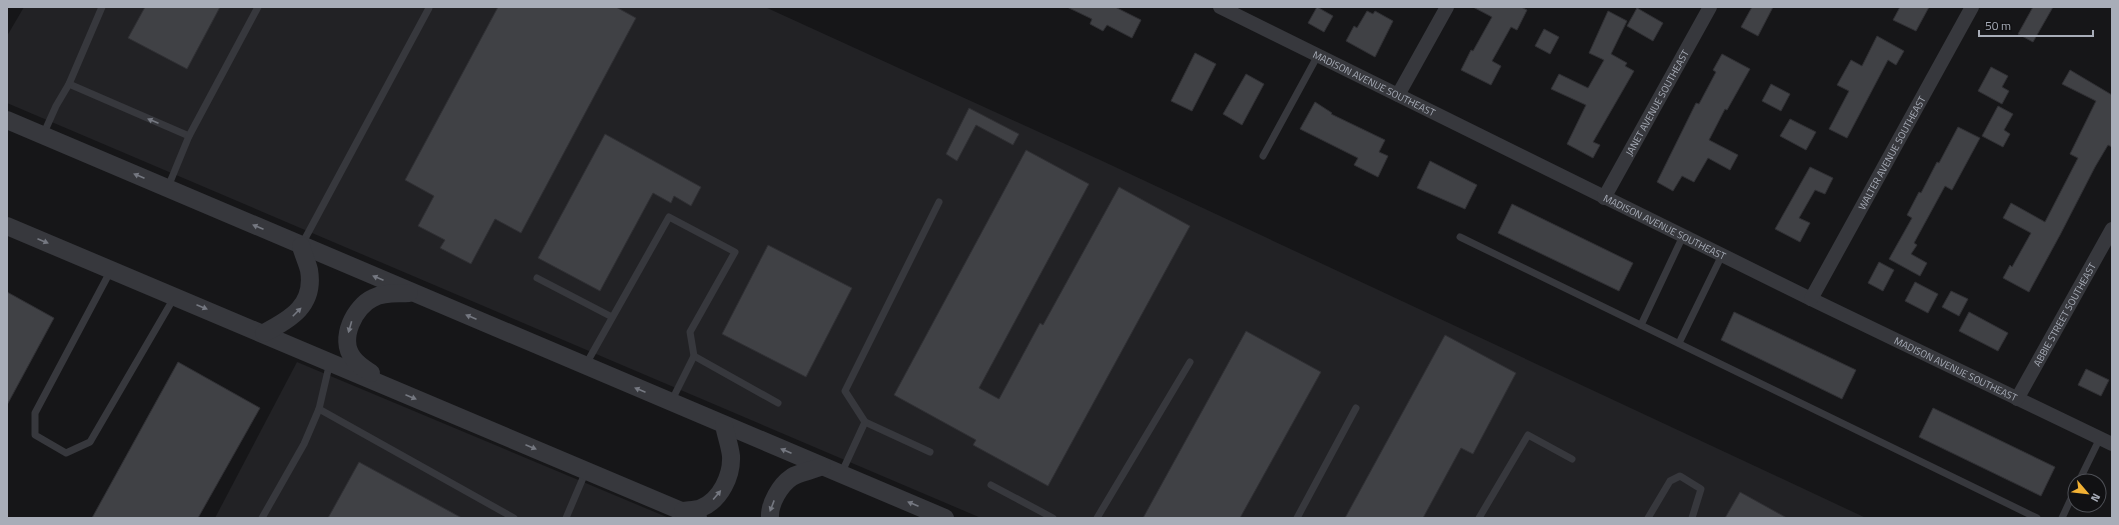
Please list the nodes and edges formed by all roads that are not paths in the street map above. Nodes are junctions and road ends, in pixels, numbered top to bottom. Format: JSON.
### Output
{"nodes":[{"id":1,"x":102,"y":7,"type":"edge"},
{"id":2,"x":258,"y":7,"type":"edge"},
{"id":3,"x":1220,"y":7,"type":"edge"},
{"id":4,"x":1447,"y":7,"type":"edge"},
{"id":5,"x":1710,"y":7,"type":"edge"},
{"id":6,"x":1972,"y":7,"type":"edge"},
{"id":7,"x":429,"y":8,"type":"dead end"},
{"id":8,"x":1318,"y":55,"type":"junction"},
{"id":9,"x":69,"y":84,"type":"junction"},
{"id":10,"x":1398,"y":95,"type":"junction"},
{"id":11,"x":7,"y":120,"type":"edge"},
{"id":12,"x":43,"y":135,"type":"junction"},
{"id":13,"x":189,"y":136,"type":"junction"},
{"id":14,"x":1263,"y":156,"type":"dead end"},
{"id":15,"x":167,"y":188,"type":"junction"},
{"id":16,"x":1604,"y":198,"type":"junction"},
{"id":17,"x":940,"y":202,"type":"dead end"},
{"id":18,"x":7,"y":226,"type":"edge"},
{"id":19,"x":2112,"y":229,"type":"edge"},
{"id":20,"x":1683,"y":236,"type":"junction"},
{"id":21,"x":1460,"y":237,"type":"dead end"},
{"id":22,"x":301,"y":246,"type":"junction"},
{"id":23,"x":1722,"y":255,"type":"junction"},
{"id":24,"x":112,"y":270,"type":"junction"},
{"id":25,"x":538,"y":278,"type":"dead end"},
{"id":26,"x":414,"y":293,"type":"junction"},
{"id":27,"x":175,"y":296,"type":"junction"},
{"id":28,"x":1811,"y":299,"type":"junction"},
{"id":29,"x":612,"y":317,"type":"junction"},
{"id":30,"x":1641,"y":325,"type":"junction"},
{"id":31,"x":264,"y":333,"type":"junction"},
{"id":32,"x":1679,"y":343,"type":"junction"},
{"id":33,"x":694,"y":356,"type":"junction"},
{"id":34,"x":330,"y":362,"type":"junction"},
{"id":35,"x":1190,"y":362,"type":"dead end"},
{"id":36,"x":585,"y":366,"type":"junction"},
{"id":37,"x":390,"y":388,"type":"junction"},
{"id":38,"x":2018,"y":399,"type":"junction"},
{"id":39,"x":671,"y":402,"type":"junction"},
{"id":40,"x":778,"y":403,"type":"dead end"},
{"id":41,"x":1356,"y":408,"type":"dead end"},
{"id":42,"x":319,"y":409,"type":"junction"},
{"id":43,"x":865,"y":422,"type":"junction"},
{"id":44,"x":724,"y":425,"type":"junction"},
{"id":45,"x":2106,"y":441,"type":"edge"},
{"id":46,"x":930,"y":452,"type":"dead end"},
{"id":47,"x":1572,"y":459,"type":"dead end"},
{"id":48,"x":822,"y":466,"type":"junction"},
{"id":49,"x":586,"y":470,"type":"junction"},
{"id":50,"x":2085,"y":473,"type":"edge"},
{"id":51,"x":841,"y":475,"type":"junction"},
{"id":52,"x":991,"y":485,"type":"dead end"},
{"id":53,"x":2067,"y":507,"type":"edge"},
{"id":54,"x":687,"y":516,"type":"edge"},
{"id":55,"x":262,"y":518,"type":"edge"},
{"id":56,"x":514,"y":518,"type":"edge"},
{"id":57,"x":566,"y":518,"type":"edge"},
{"id":58,"x":770,"y":518,"type":"edge"},
{"id":59,"x":945,"y":518,"type":"edge"},
{"id":60,"x":1053,"y":518,"type":"edge"},
{"id":61,"x":1097,"y":518,"type":"edge"},
{"id":62,"x":1297,"y":518,"type":"edge"},
{"id":63,"x":1479,"y":518,"type":"edge"},
{"id":64,"x":1648,"y":518,"type":"edge"},
{"id":65,"x":1692,"y":518,"type":"edge"},
{"id":66,"x":2037,"y":518,"type":"edge"},
{"id":67,"x":2062,"y":518,"type":"edge"}],
"edges":[{"from":1,"to":9,"type":"lane"},
{"from":2,"to":13,"type":"lane"},
{"from":3,"to":8,"type":"street","name":"MADISON AVENUE SOUTHEAST"},
{"from":4,"to":10,"type":"street"},
{"from":5,"to":16,"type":"street","name":"JANET AVENUE SOUTHEAST"},
{"from":6,"to":28,"type":"street","name":"WALTER AVENUE SOUTHEAST"},
{"from":7,"to":22,"type":"lane"},
{"from":8,"to":10,"type":"street","name":"MADISON AVENUE SOUTHEAST"},
{"from":8,"to":14,"type":"lane"},
{"from":9,"to":12,"type":"lane"},
{"from":13,"to":9,"type":"lane","one_way":true},
{"from":10,"to":16,"type":"street","name":"MADISON AVENUE SOUTHEAST"},
{"from":11,"to":12,"type":"street"},
{"from":15,"to":12,"type":"street","one_way":true},
{"from":13,"to":15,"type":"lane"},
{"from":22,"to":15,"type":"street","one_way":true},
{"from":16,"to":20,"type":"street","name":"MADISON AVENUE SOUTHEAST"},
{"from":17,"to":43,"type":"lane"},
{"from":18,"to":24,"type":"street","one_way":true},
{"from":19,"to":38,"type":"street","name":"ABBIE STREET SOUTHEAST"},
{"from":20,"to":23,"type":"street","name":"MADISON AVENUE SOUTHEAST"},
{"from":20,"to":30,"type":"lane"},
{"from":21,"to":30,"type":"lane"},
{"from":26,"to":22,"type":"street","one_way":true},
{"from":31,"to":22,"type":"street","one_way":true},
{"from":23,"to":28,"type":"street","name":"MADISON AVENUE SOUTHEAST"},
{"from":23,"to":32,"type":"lane"},
{"from":24,"to":27,"type":"street"},
{"from":24,"to":27,"type":"lane"},
{"from":25,"to":29,"type":"lane"},
{"from":36,"to":26,"type":"street","one_way":true},
{"from":26,"to":37,"type":"street","one_way":true},
{"from":27,"to":31,"type":"street","one_way":true},
{"from":28,"to":38,"type":"street","name":"MADISON AVENUE SOUTHEAST"},
{"from":29,"to":33,"type":"lane"},
{"from":29,"to":36,"type":"lane"},
{"from":30,"to":32,"type":"lane"},
{"from":31,"to":34,"type":"street"},
{"from":32,"to":66,"type":"lane"},
{"from":33,"to":39,"type":"lane"},
{"from":33,"to":40,"type":"lane"},
{"from":34,"to":37,"type":"street"},
{"from":34,"to":42,"type":"lane"},
{"from":35,"to":61,"type":"lane"},
{"from":39,"to":36,"type":"street","one_way":true},
{"from":37,"to":49,"type":"street","one_way":true},
{"from":38,"to":45,"type":"street","name":"MADISON AVENUE SOUTHEAST"},
{"from":39,"to":44,"type":"street"},
{"from":41,"to":62,"type":"lane"},
{"from":42,"to":55,"type":"lane"},
{"from":42,"to":56,"type":"lane"},
{"from":43,"to":46,"type":"lane"},
{"from":43,"to":51,"type":"lane"},
{"from":48,"to":44,"type":"street","one_way":true},
{"from":54,"to":44,"type":"street","one_way":true},
{"from":45,"to":50,"type":"lane"},
{"from":47,"to":63,"type":"lane"},
{"from":48,"to":51,"type":"street"},
{"from":48,"to":58,"type":"street","one_way":true},
{"from":49,"to":54,"type":"street"},
{"from":49,"to":57,"type":"lane"},
{"from":59,"to":51,"type":"street","one_way":true},
{"from":52,"to":60,"type":"lane"},
{"from":53,"to":67,"type":"lane"},
{"from":64,"to":65,"type":"lane"}]}
